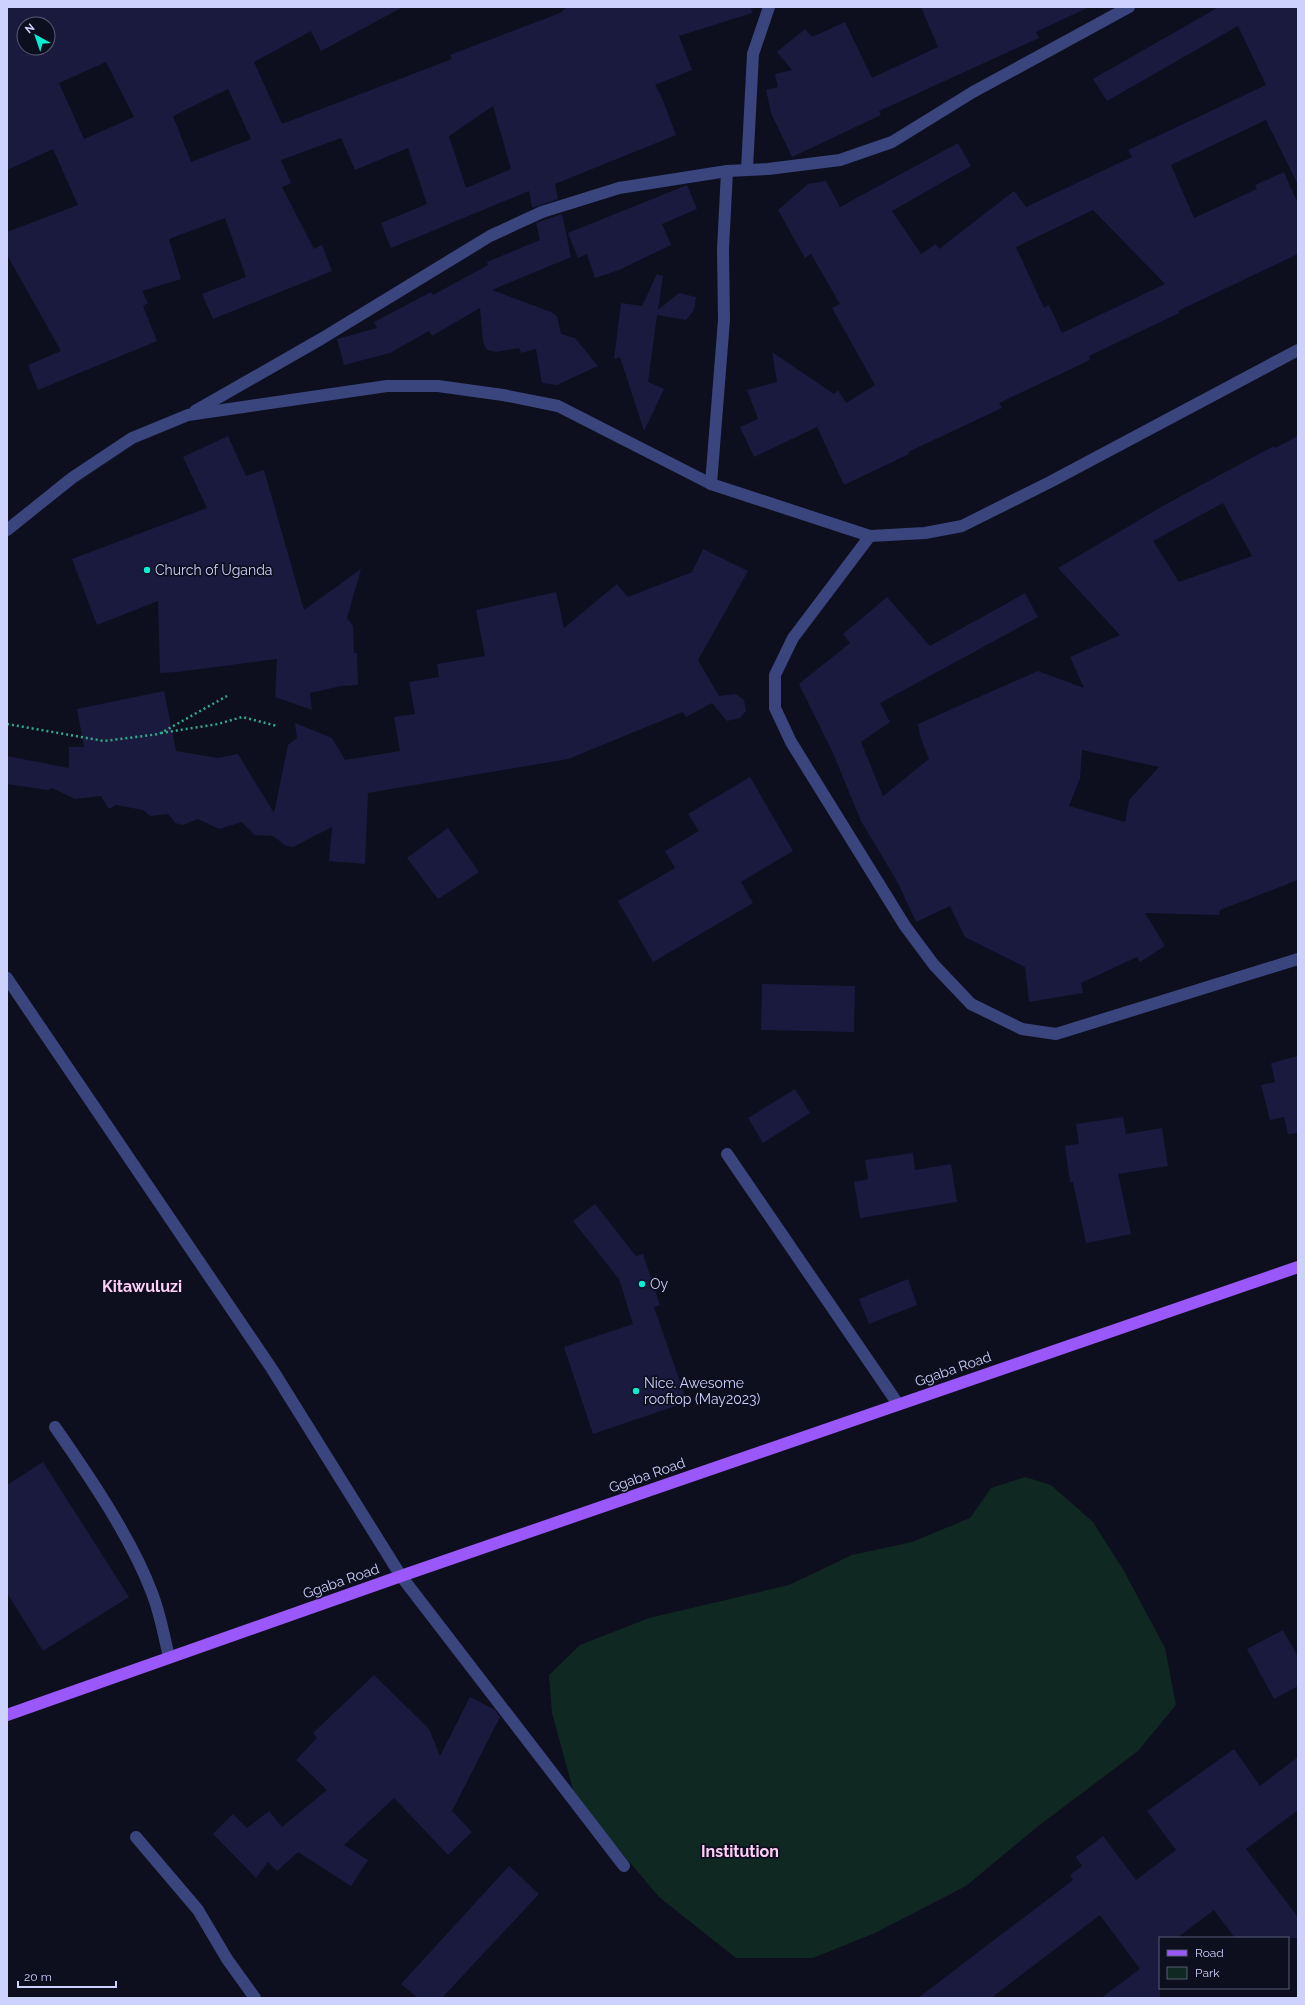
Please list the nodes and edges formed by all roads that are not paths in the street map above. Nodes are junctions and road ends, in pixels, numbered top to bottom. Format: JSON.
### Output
{"nodes":[{"id":1,"x":769,"y":7,"type":"edge"},
{"id":2,"x":1129,"y":7,"type":"edge"},
{"id":3,"x":747,"y":169,"type":"junction"},
{"id":4,"x":727,"y":171,"type":"junction"},
{"id":5,"x":1298,"y":350,"type":"edge"},
{"id":6,"x":188,"y":414,"type":"junction"},
{"id":7,"x":711,"y":484,"type":"junction"},
{"id":8,"x":7,"y":530,"type":"edge"},
{"id":9,"x":870,"y":536,"type":"junction"},
{"id":10,"x":1298,"y":959,"type":"edge"},
{"id":11,"x":7,"y":978,"type":"edge"},
{"id":12,"x":727,"y":1154,"type":"dead end"},
{"id":13,"x":1298,"y":1267,"type":"edge"},
{"id":14,"x":898,"y":1404,"type":"junction"},
{"id":15,"x":55,"y":1427,"type":"dead end"},
{"id":16,"x":401,"y":1576,"type":"junction"},
{"id":17,"x":169,"y":1658,"type":"junction"},
{"id":18,"x":7,"y":1715,"type":"edge"},
{"id":19,"x":136,"y":1837,"type":"dead end"},
{"id":20,"x":624,"y":1866,"type":"dead end"},
{"id":21,"x":254,"y":1998,"type":"edge"}],
"edges":[{"from":1,"to":3,"type":"street"},
{"from":2,"to":3,"type":"street"},
{"from":3,"to":4,"type":"street"},
{"from":4,"to":6,"type":"street"},
{"from":4,"to":7,"type":"street"},
{"from":5,"to":9,"type":"street"},
{"from":6,"to":7,"type":"street"},
{"from":6,"to":8,"type":"street"},
{"from":7,"to":9,"type":"street"},
{"from":9,"to":10,"type":"street"},
{"from":11,"to":16,"type":"street"},
{"from":12,"to":14,"type":"street"},
{"from":13,"to":14,"type":"main road","name":"Ggaba Road"},
{"from":14,"to":16,"type":"main road","name":"Ggaba Road"},
{"from":15,"to":17,"type":"street"},
{"from":16,"to":17,"type":"main road","name":"Ggaba Road"},
{"from":16,"to":20,"type":"street"},
{"from":17,"to":18,"type":"main road","name":"Ggaba Road"},
{"from":19,"to":21,"type":"street"}]}
